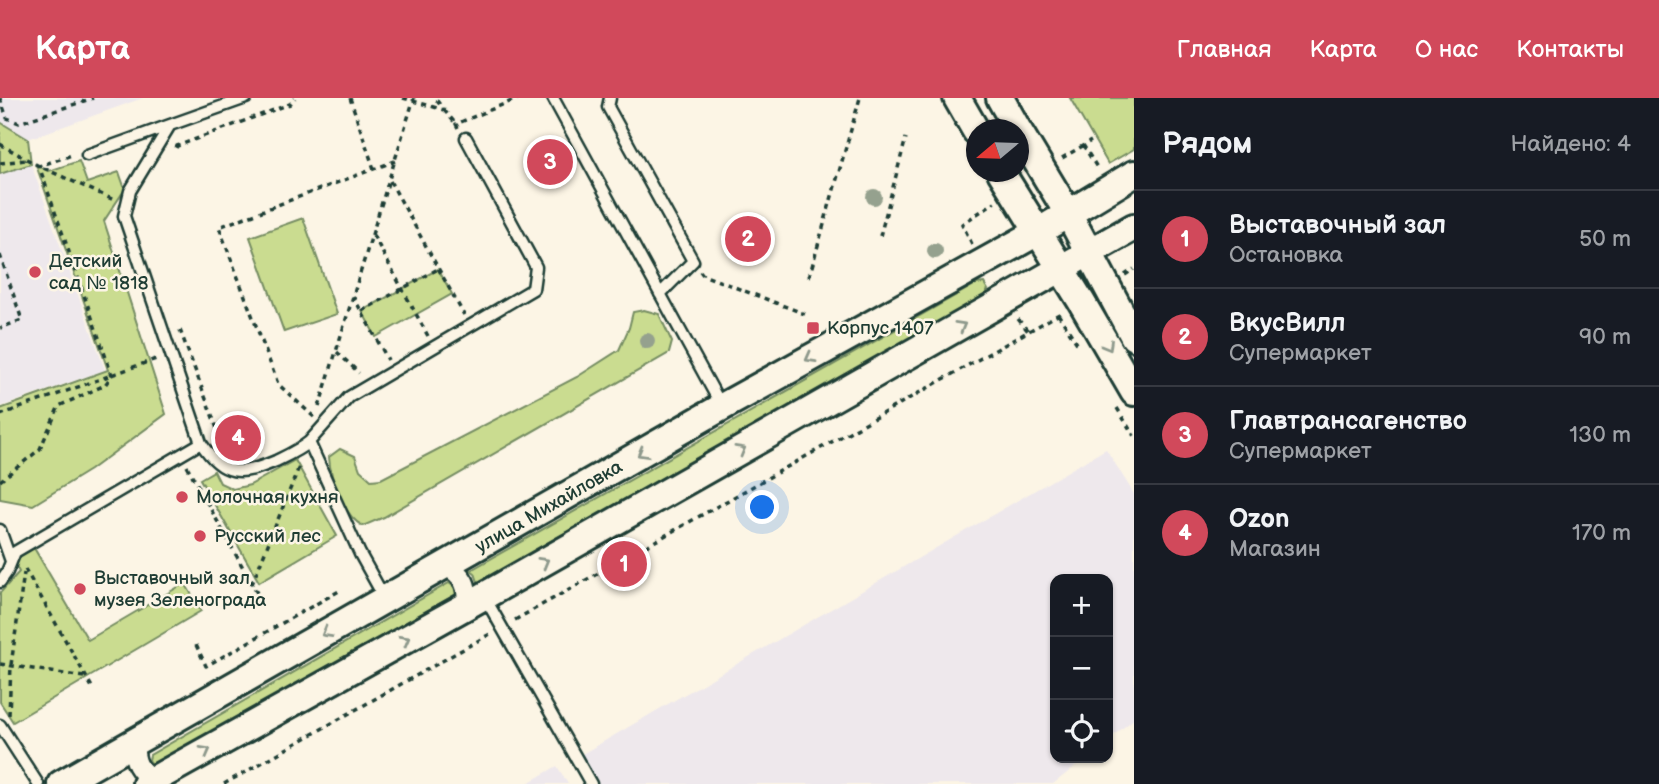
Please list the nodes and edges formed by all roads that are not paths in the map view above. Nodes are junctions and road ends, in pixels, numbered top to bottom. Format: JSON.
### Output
{"nodes":[{"id":1,"x":246,"y":98,"type":"edge"},
{"id":2,"x":553,"y":98,"type":"edge"},
{"id":3,"x":610,"y":98,"type":"edge"},
{"id":4,"x":957,"y":98,"type":"edge"},
{"id":5,"x":1000,"y":98,"type":"edge"},
{"id":6,"x":969,"y":119,"type":"edge"},
{"id":7,"x":1012,"y":119,"type":"edge"},
{"id":8,"x":170,"y":125,"type":"junction"},
{"id":9,"x":466,"y":138,"type":"road end"},
{"id":10,"x":1029,"y":149,"type":"edge"},
{"id":11,"x":88,"y":155,"type":"road end"},
{"id":12,"x":1134,"y":174,"type":"edge"},
{"id":13,"x":1044,"y":175,"type":"junction"},
{"id":14,"x":1007,"y":182,"type":"edge"},
{"id":15,"x":1100,"y":194,"type":"junction"},
{"id":16,"x":1018,"y":199,"type":"junction"},
{"id":17,"x":1068,"y":213,"type":"junction"},
{"id":18,"x":1129,"y":230,"type":"edge"},
{"id":19,"x":1038,"y":232,"type":"junction"},
{"id":20,"x":998,"y":253,"type":"junction"},
{"id":21,"x":1088,"y":253,"type":"junction"},
{"id":22,"x":1061,"y":269,"type":"junction"},
{"id":23,"x":1102,"y":277,"type":"junction"},
{"id":24,"x":1023,"y":290,"type":"junction"},
{"id":25,"x":660,"y":294,"type":"junction"},
{"id":26,"x":1134,"y":337,"type":"edge"},
{"id":27,"x":1134,"y":392,"type":"edge"},
{"id":28,"x":722,"y":407,"type":"junction"},
{"id":29,"x":309,"y":442,"type":"junction"},
{"id":30,"x":201,"y":443,"type":"junction"},
{"id":31,"x":0,"y":530,"type":"edge"},
{"id":32,"x":13,"y":556,"type":"junction"},
{"id":33,"x":447,"y":566,"type":"junction"},
{"id":34,"x":0,"y":582,"type":"edge"},
{"id":35,"x":385,"y":599,"type":"junction"},
{"id":36,"x":476,"y":601,"type":"junction"},
{"id":37,"x":0,"y":725,"type":"edge"},
{"id":38,"x":134,"y":744,"type":"junction"},
{"id":39,"x":150,"y":782,"type":"edge"},
{"id":40,"x":38,"y":784,"type":"edge"},
{"id":41,"x":61,"y":784,"type":"edge"},
{"id":42,"x":591,"y":784,"type":"edge"}],
"edges":[{"from":1,"to":8,"type":"lane"},
{"from":2,"to":25,"type":"lane"},
{"from":3,"to":25,"type":"lane"},
{"from":4,"to":6,"type":"main road"},
{"from":5,"to":7,"type":"main road"},
{"from":8,"to":11,"type":"lane"},
{"from":8,"to":30,"type":"lane"},
{"from":9,"to":29,"type":"lane"},
{"from":10,"to":13,"type":"main road"},
{"from":12,"to":15,"type":"main road","name":"улица Михайловка"},
{"from":13,"to":15,"type":"main road"},
{"from":13,"to":17,"type":"main road"},
{"from":14,"to":16,"type":"main road"},
{"from":15,"to":17,"type":"main road","name":"улица Михайловка"},
{"from":15,"to":18,"type":"main road"},
{"from":16,"to":19,"type":"main road"},
{"from":16,"to":20,"type":"main road"},
{"from":17,"to":19,"type":"main road","name":"улица Михайловка"},
{"from":17,"to":21,"type":"main road"},
{"from":18,"to":21,"type":"main road"},
{"from":18,"to":23,"type":"main road"},
{"from":19,"to":20,"type":"main road","name":"улица Михайловка"},
{"from":19,"to":22,"type":"main road"},
{"from":20,"to":24,"type":"main road"},
{"from":20,"to":28,"type":"main road","name":"улица Михайловка","one_way":true},
{"from":21,"to":22,"type":"main road"},
{"from":21,"to":23,"type":"main road"},
{"from":22,"to":24,"type":"main road"},
{"from":22,"to":27,"type":"main road","one_way":true},
{"from":23,"to":26,"type":"main road"},
{"from":36,"to":24,"type":"main road","one_way":true},
{"from":25,"to":28,"type":"lane"},
{"from":28,"to":33,"type":"main road","name":"улица Михайловка","one_way":true},
{"from":29,"to":30,"type":"lane"},
{"from":29,"to":35,"type":"lane"},
{"from":30,"to":32,"type":"lane"},
{"from":31,"to":32,"type":"lane"},
{"from":32,"to":34,"type":"lane"},
{"from":33,"to":35,"type":"main road","name":"улица Михайловка"},
{"from":33,"to":36,"type":"street"},
{"from":35,"to":38,"type":"main road","name":"улица Михайловка","one_way":true},
{"from":39,"to":36,"type":"main road","one_way":true},
{"from":36,"to":42,"type":"lane"},
{"from":37,"to":40,"type":"lane"},
{"from":38,"to":39,"type":"street"},
{"from":38,"to":41,"type":"main road","name":"улица Михайловка"}]}
